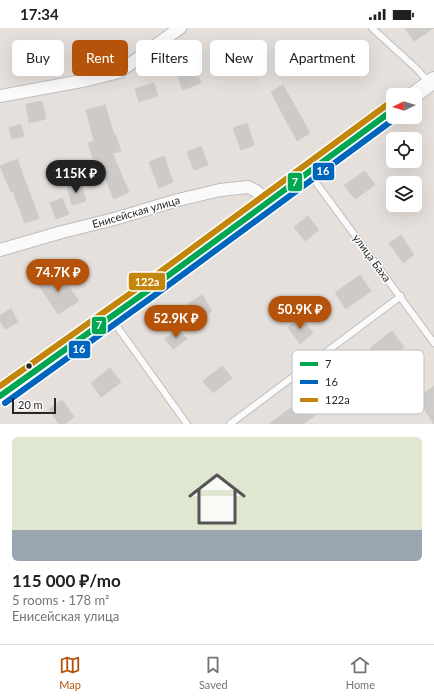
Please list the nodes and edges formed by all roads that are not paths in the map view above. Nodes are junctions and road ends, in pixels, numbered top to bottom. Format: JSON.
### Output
{"nodes":[{"id":1,"x":180,"y":28,"type":"edge"},
{"id":2,"x":372,"y":28,"type":"edge"},
{"id":3,"x":432,"y":82,"type":"edge"},
{"id":4,"x":422,"y":89,"type":"edge"},
{"id":5,"x":0,"y":96,"type":"edge"},
{"id":6,"x":386,"y":115,"type":"edge"},
{"id":7,"x":309,"y":173,"type":"junction"},
{"id":8,"x":269,"y":202,"type":"junction"},
{"id":9,"x":0,"y":250,"type":"edge"},
{"id":10,"x":400,"y":296,"type":"junction"},
{"id":11,"x":110,"y":317,"type":"junction"},
{"id":12,"x":434,"y":343,"type":"edge"},
{"id":13,"x":328,"y":350,"type":"edge"},
{"id":14,"x":292,"y":377,"type":"edge"},
{"id":15,"x":0,"y":396,"type":"edge"},
{"id":16,"x":187,"y":424,"type":"edge"},
{"id":17,"x":230,"y":424,"type":"edge"}],
"edges":[{"from":1,"to":5,"type":"street"},
{"from":2,"to":3,"type":"lane"},
{"from":3,"to":4,"type":"main road"},
{"from":6,"to":7,"type":"main road"},
{"from":7,"to":8,"type":"main road"},
{"from":7,"to":10,"type":"lane","name":"улица Баха"},
{"from":8,"to":9,"type":"street","name":"Енисейская улица"},
{"from":8,"to":11,"type":"main road"},
{"from":10,"to":12,"type":"lane","name":"улица Баха"},
{"from":10,"to":13,"type":"lane"},
{"from":11,"to":15,"type":"main road"},
{"from":11,"to":16,"type":"lane"},
{"from":14,"to":17,"type":"lane"}]}
